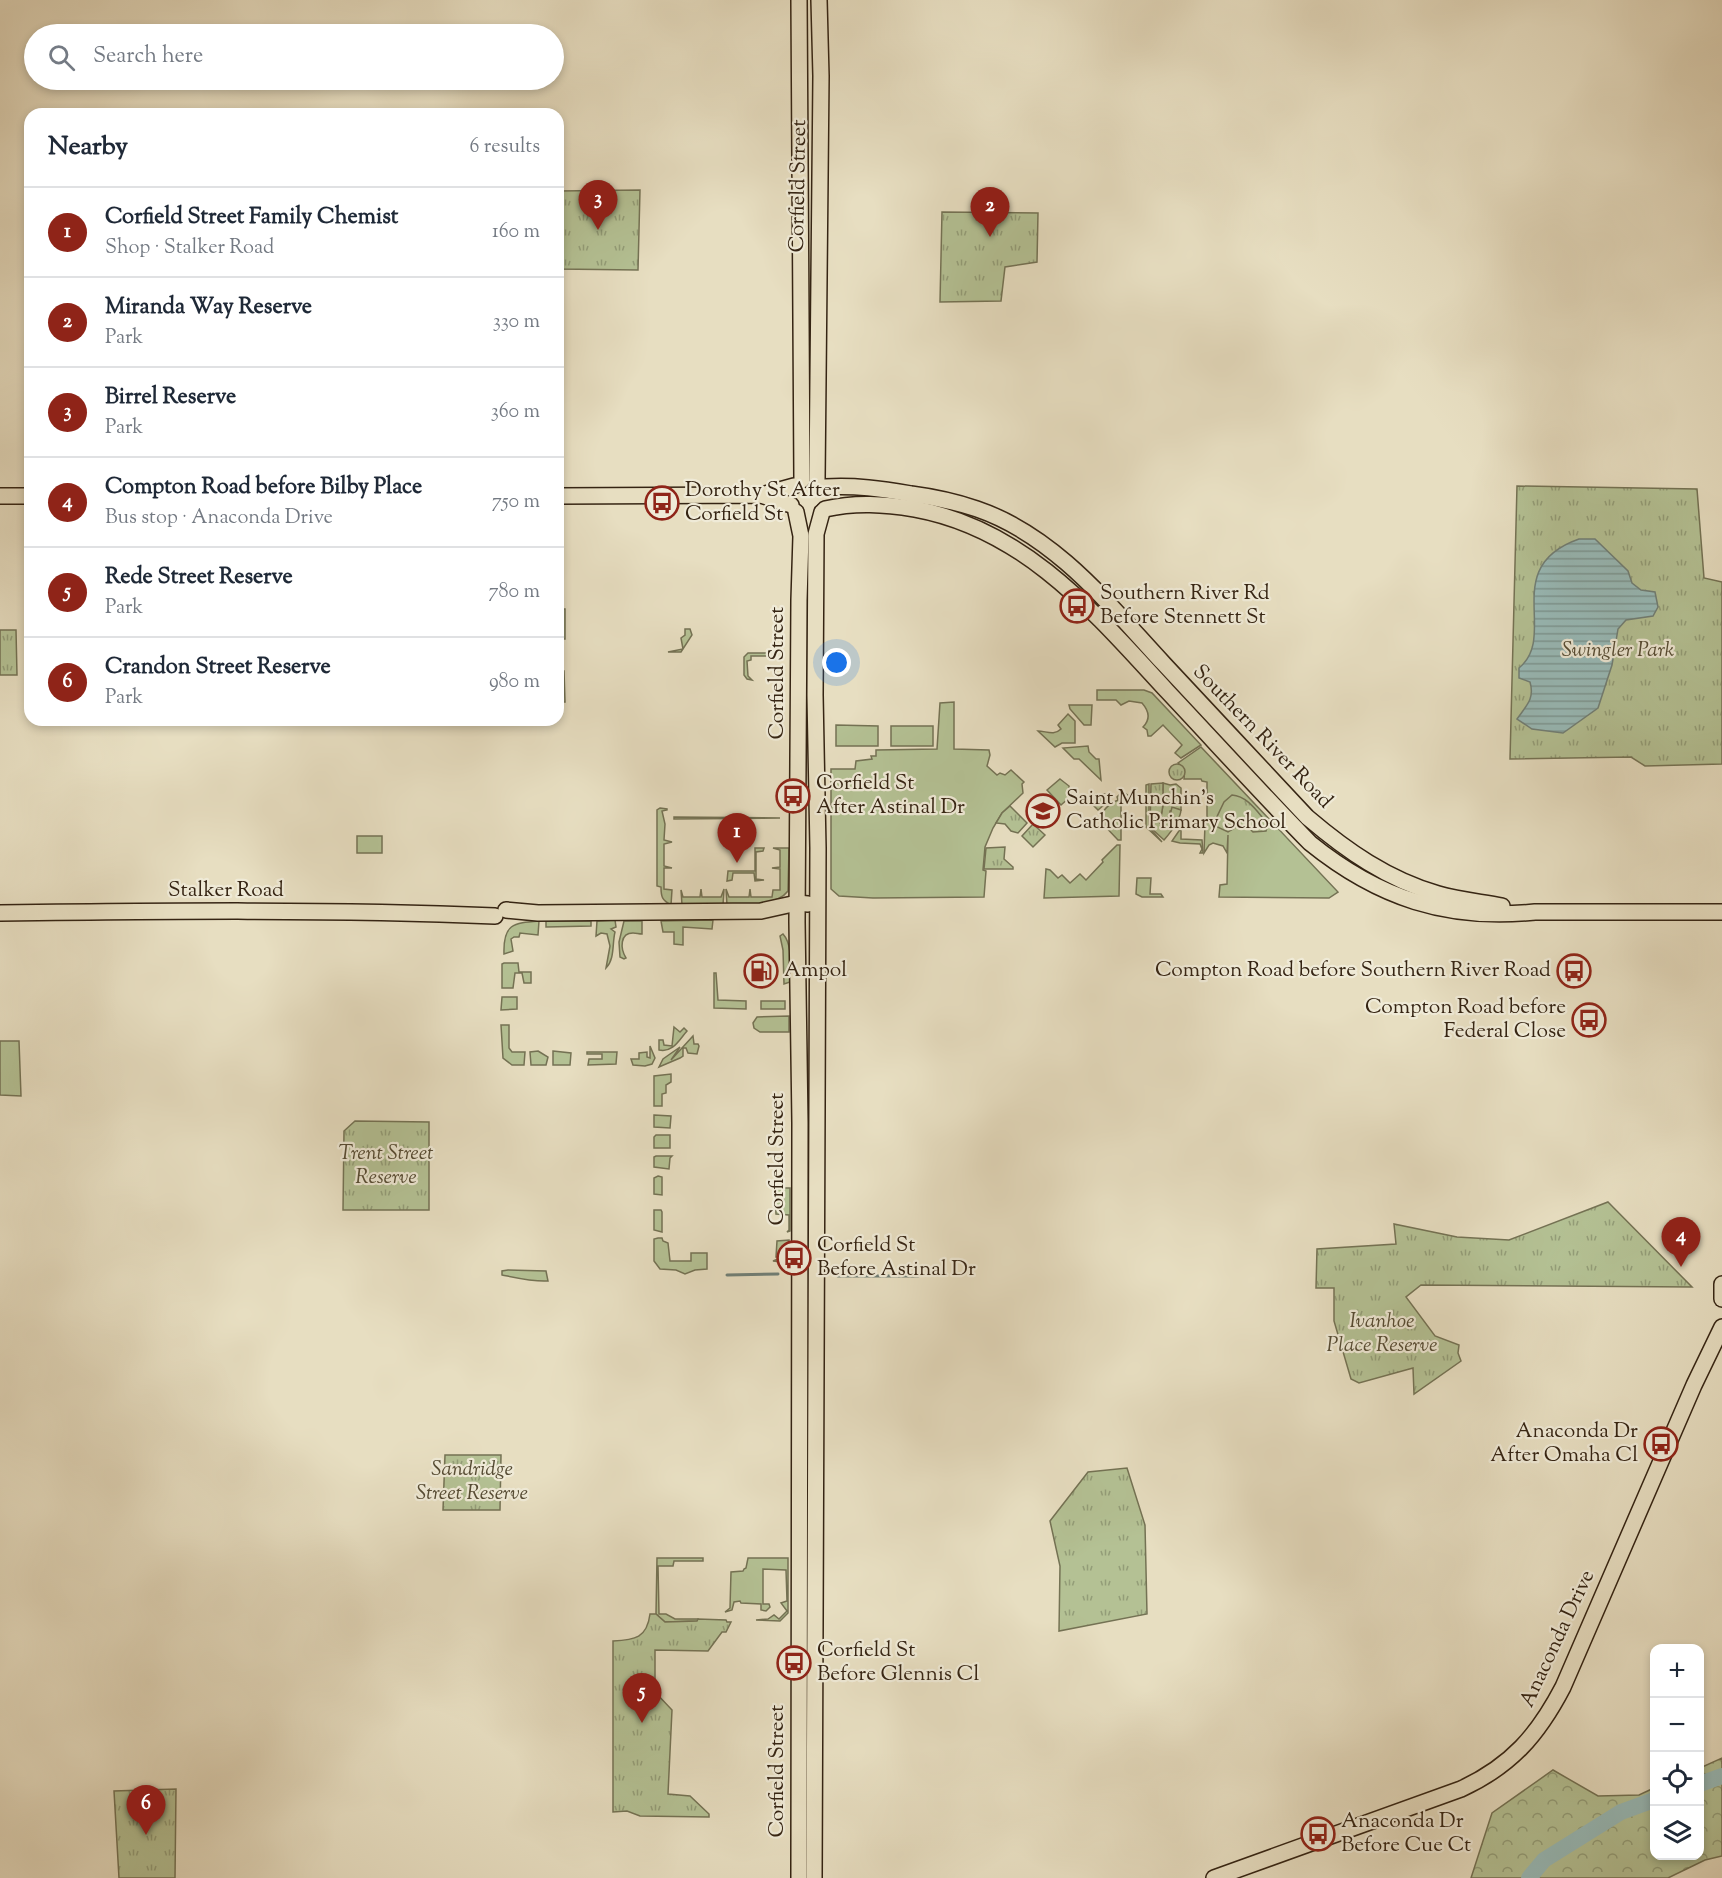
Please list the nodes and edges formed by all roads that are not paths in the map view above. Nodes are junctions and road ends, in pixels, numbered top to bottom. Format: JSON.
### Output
{"nodes":[{"id":1,"x":799,"y":0,"type":"edge"},
{"id":2,"x":819,"y":0,"type":"edge"},
{"id":3,"x":810,"y":483,"type":"junction"},
{"id":4,"x":761,"y":495,"type":"junction"},
{"id":5,"x":0,"y":496,"type":"edge"},
{"id":6,"x":24,"y":496,"type":"edge"},
{"id":7,"x":564,"y":496,"type":"edge"},
{"id":8,"x":794,"y":508,"type":"junction"},
{"id":9,"x":824,"y":510,"type":"junction"},
{"id":10,"x":798,"y":903,"type":"junction"},
{"id":11,"x":817,"y":904,"type":"junction"},
{"id":12,"x":761,"y":911,"type":"junction"},
{"id":13,"x":1535,"y":912,"type":"junction"},
{"id":14,"x":1722,"y":912,"type":"edge"},
{"id":15,"x":0,"y":913,"type":"edge"},
{"id":16,"x":797,"y":922,"type":"junction"},
{"id":17,"x":817,"y":922,"type":"junction"},
{"id":18,"x":1722,"y":1284,"type":"edge"},
{"id":19,"x":1722,"y":1299,"type":"edge"},
{"id":20,"x":1721,"y":1332,"type":"edge"},
{"id":21,"x":799,"y":1878,"type":"edge"},
{"id":22,"x":814,"y":1878,"type":"edge"},
{"id":23,"x":1214,"y":1878,"type":"edge"}],
"edges":[{"from":1,"to":3,"type":"main road","name":"Corfield Street"},
{"from":2,"to":3,"type":"main road","name":"Corfield Street"},
{"from":3,"to":4,"type":"main road","name":"Southern River Road"},
{"from":3,"to":8,"type":"main road"},
{"from":3,"to":9,"type":"main road"},
{"from":3,"to":13,"type":"main road","name":"Southern River Road"},
{"from":4,"to":7,"type":"main road"},
{"from":4,"to":8,"type":"main road"},
{"from":5,"to":6,"type":"main road"},
{"from":8,"to":9,"type":"main road"},
{"from":8,"to":10,"type":"main road","name":"Corfield Street"},
{"from":9,"to":11,"type":"main road","name":"Corfield Street"},
{"from":9,"to":13,"type":"main road","name":"Southern River Road"},
{"from":10,"to":11,"type":"main road","name":"Stalker Road"},
{"from":10,"to":12,"type":"main road","name":"Stalker Road"},
{"from":10,"to":16,"type":"main road","name":"Corfield Street"},
{"from":11,"to":17,"type":"main road","name":"Corfield Street"},
{"from":12,"to":15,"type":"main road","name":"Stalker Road"},
{"from":12,"to":16,"type":"main road","name":"Stalker Road"},
{"from":13,"to":14,"type":"main road","name":"Southern River Road"},
{"from":16,"to":17,"type":"main road","name":"Stalker Road"},
{"from":16,"to":21,"type":"main road","name":"Corfield Street"},
{"from":17,"to":22,"type":"main road","name":"Corfield Street"},
{"from":18,"to":19,"type":"main road"},
{"from":20,"to":23,"type":"main road","name":"Anaconda Drive"}]}
